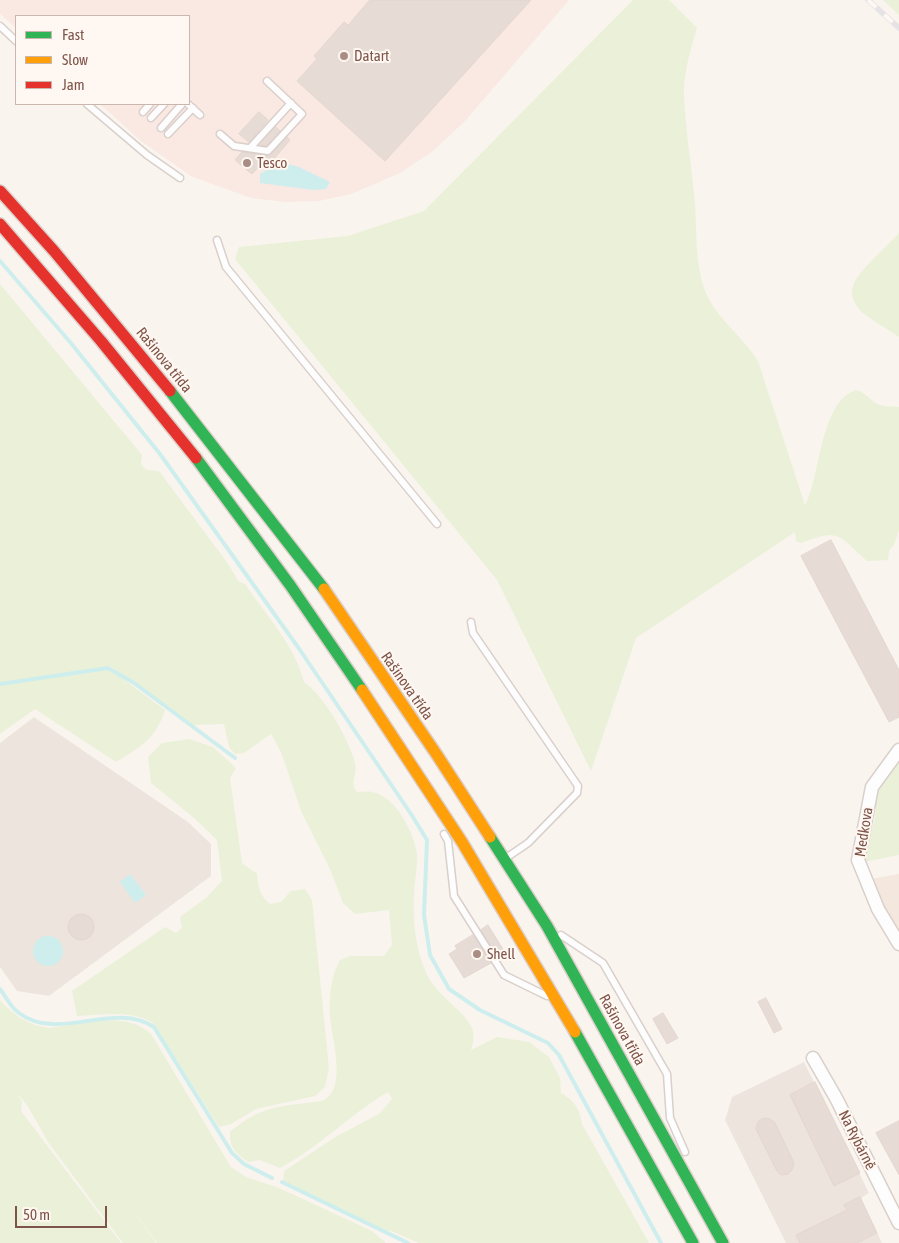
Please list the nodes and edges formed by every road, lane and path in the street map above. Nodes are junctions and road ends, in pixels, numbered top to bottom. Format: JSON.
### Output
{"nodes":[{"id":1,"x":0,"y":26,"type":"edge"},
{"id":2,"x":15,"y":40,"type":"edge"},
{"id":3,"x":267,"y":81,"type":"dead end"},
{"id":4,"x":291,"y":104,"type":"junction"},
{"id":5,"x":89,"y":105,"type":"edge"},
{"id":6,"x":149,"y":105,"type":"edge"},
{"id":7,"x":163,"y":105,"type":"edge"},
{"id":8,"x":181,"y":105,"type":"edge"},
{"id":9,"x":190,"y":106,"type":"edge"},
{"id":10,"x":143,"y":112,"type":"dead end"},
{"id":11,"x":200,"y":115,"type":"dead end"},
{"id":12,"x":150,"y":118,"type":"dead end"},
{"id":13,"x":161,"y":128,"type":"dead end"},
{"id":14,"x":168,"y":134,"type":"dead end"},
{"id":15,"x":220,"y":134,"type":"dead end"},
{"id":16,"x":250,"y":148,"type":"junction"},
{"id":17,"x":180,"y":178,"type":"dead end"},
{"id":18,"x":0,"y":191,"type":"edge"},
{"id":19,"x":0,"y":224,"type":"edge"},
{"id":20,"x":216,"y":240,"type":"dead end"},
{"id":21,"x":437,"y":524,"type":"dead end"},
{"id":22,"x":471,"y":622,"type":"dead end"},
{"id":23,"x":899,"y":750,"type":"edge"},
{"id":24,"x":427,"y":786,"type":"junction"},
{"id":25,"x":431,"y":810,"type":"dead end"},
{"id":26,"x":440,"y":825,"type":"dead end"},
{"id":27,"x":505,"y":859,"type":"junction"},
{"id":28,"x":547,"y":926,"type":"junction"},
{"id":29,"x":899,"y":944,"type":"edge"},
{"id":30,"x":559,"y":1001,"type":"junction"},
{"id":31,"x":813,"y":1058,"type":"dead end"},
{"id":32,"x":688,"y":1178,"type":"junction"},
{"id":33,"x":899,"y":1223,"type":"edge"},
{"id":34,"x":693,"y":1243,"type":"edge"},
{"id":35,"x":722,"y":1243,"type":"edge"}],
"edges":[{"from":1,"to":2,"type":"lane"},
{"from":3,"to":4,"type":"lane"},
{"from":4,"to":16,"type":"lane"},
{"from":4,"to":16,"type":"lane"},
{"from":5,"to":17,"type":"lane"},
{"from":6,"to":10,"type":"lane"},
{"from":7,"to":12,"type":"lane"},
{"from":8,"to":13,"type":"lane"},
{"from":9,"to":11,"type":"lane"},
{"from":9,"to":14,"type":"lane"},
{"from":15,"to":16,"type":"lane"},
{"from":18,"to":27,"type":"main road","name":"Rašínova třída"},
{"from":19,"to":24,"type":"main road"},
{"from":20,"to":21,"type":"lane"},
{"from":22,"to":27,"type":"lane"},
{"from":23,"to":29,"type":"street","name":"Medkova"},
{"from":24,"to":25,"type":"lane"},
{"from":24,"to":30,"type":"main road"},
{"from":26,"to":30,"type":"lane"},
{"from":27,"to":28,"type":"main road","name":"Rašínova třída"},
{"from":28,"to":32,"type":"main road","name":"Rašínova třída"},
{"from":28,"to":32,"type":"lane"},
{"from":30,"to":34,"type":"main road"},
{"from":31,"to":33,"type":"street","name":"Na Rybárně"},
{"from":32,"to":35,"type":"main road","name":"Rašínova třída"}]}
